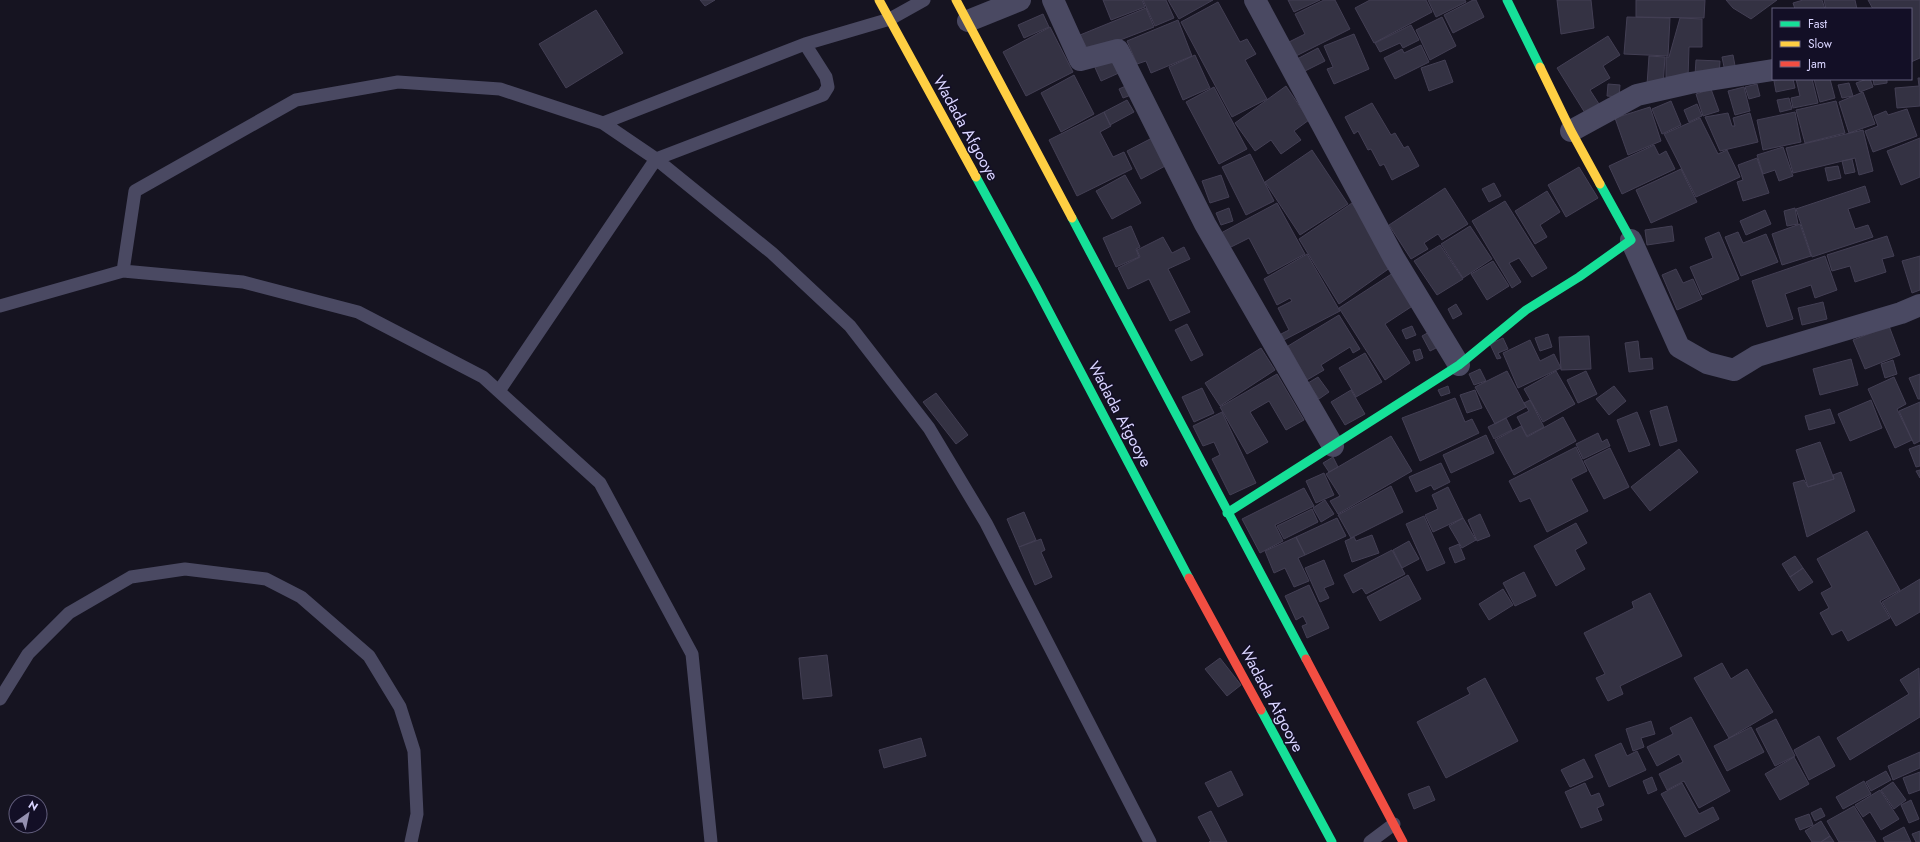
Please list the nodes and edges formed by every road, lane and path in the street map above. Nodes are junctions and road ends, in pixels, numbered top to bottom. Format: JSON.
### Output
{"nodes":[{"id":1,"x":880,"y":0,"type":"edge"},
{"id":2,"x":924,"y":0,"type":"edge"},
{"id":3,"x":956,"y":0,"type":"edge"},
{"id":4,"x":1020,"y":0,"type":"edge"},
{"id":5,"x":1053,"y":0,"type":"edge"},
{"id":6,"x":1255,"y":0,"type":"edge"},
{"id":7,"x":1507,"y":0,"type":"edge"},
{"id":8,"x":890,"y":20,"type":"junction"},
{"id":9,"x":968,"y":21,"type":"junction"},
{"id":10,"x":805,"y":44,"type":"junction"},
{"id":11,"x":1772,"y":70,"type":"edge"},
{"id":12,"x":602,"y":124,"type":"junction"},
{"id":13,"x":1571,"y":131,"type":"junction"},
{"id":14,"x":656,"y":159,"type":"junction"},
{"id":15,"x":1631,"y":240,"type":"junction"},
{"id":16,"x":123,"y":271,"type":"junction"},
{"id":17,"x":1920,"y":305,"type":"edge"},
{"id":18,"x":0,"y":306,"type":"edge"},
{"id":19,"x":1459,"y":365,"type":"junction"},
{"id":20,"x":499,"y":391,"type":"junction"},
{"id":21,"x":1333,"y":446,"type":"junction"},
{"id":22,"x":1227,"y":512,"type":"junction"},
{"id":23,"x":0,"y":699,"type":"edge"},
{"id":24,"x":1394,"y":824,"type":"junction"},
{"id":25,"x":411,"y":842,"type":"edge"},
{"id":26,"x":711,"y":842,"type":"edge"},
{"id":27,"x":1150,"y":842,"type":"edge"},
{"id":28,"x":1332,"y":842,"type":"edge"},
{"id":29,"x":1370,"y":842,"type":"edge"},
{"id":30,"x":1403,"y":842,"type":"edge"}],
"edges":[{"from":1,"to":8,"type":"main road","name":"Wadada Afgooye"},
{"from":2,"to":8,"type":"lane"},
{"from":3,"to":9,"type":"main road"},
{"from":4,"to":9,"type":"street"},
{"from":5,"to":21,"type":"street"},
{"from":6,"to":19,"type":"street"},
{"from":7,"to":13,"type":"main road"},
{"from":8,"to":10,"type":"lane"},
{"from":8,"to":28,"type":"main road","name":"Wadada Afgooye"},
{"from":9,"to":22,"type":"main road"},
{"from":10,"to":12,"type":"lane"},
{"from":10,"to":14,"type":"lane"},
{"from":11,"to":13,"type":"street"},
{"from":12,"to":14,"type":"lane"},
{"from":12,"to":16,"type":"lane"},
{"from":13,"to":15,"type":"main road"},
{"from":14,"to":20,"type":"lane"},
{"from":14,"to":27,"type":"lane"},
{"from":15,"to":17,"type":"street"},
{"from":15,"to":19,"type":"main road"},
{"from":16,"to":18,"type":"lane"},
{"from":16,"to":20,"type":"lane"},
{"from":19,"to":21,"type":"main road"},
{"from":20,"to":26,"type":"lane"},
{"from":21,"to":22,"type":"main road"},
{"from":22,"to":24,"type":"main road"},
{"from":23,"to":25,"type":"lane"},
{"from":24,"to":29,"type":"lane"},
{"from":24,"to":30,"type":"main road"}]}
